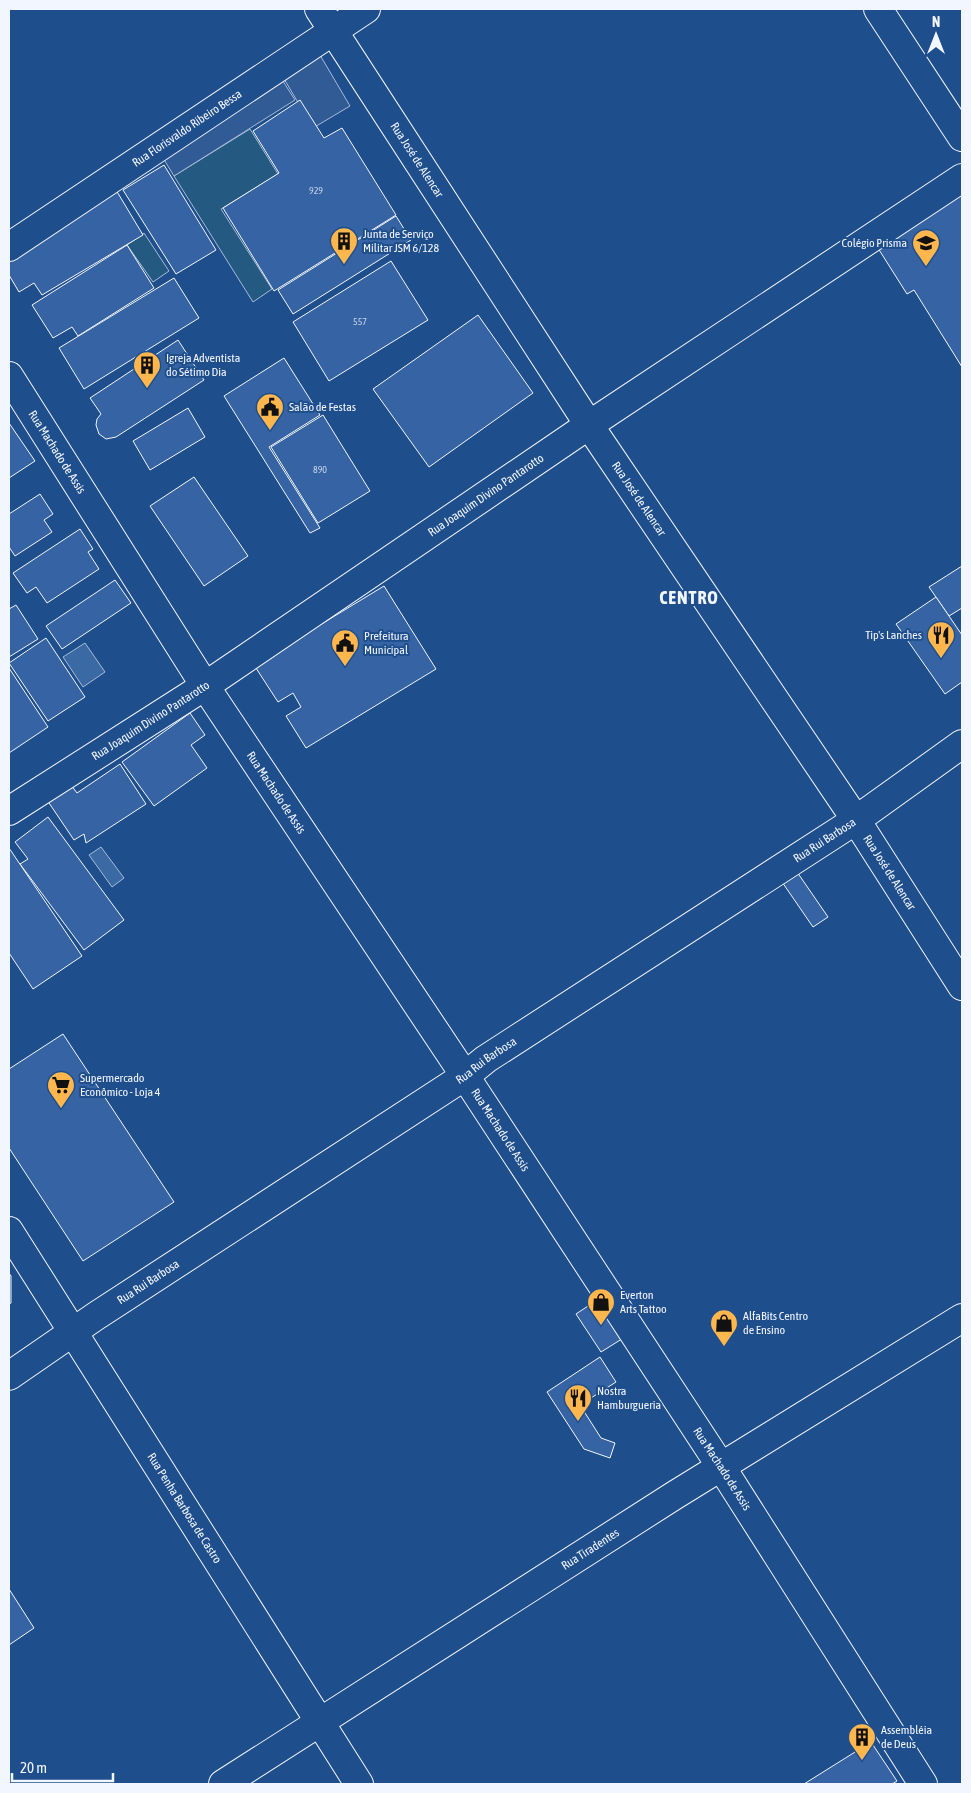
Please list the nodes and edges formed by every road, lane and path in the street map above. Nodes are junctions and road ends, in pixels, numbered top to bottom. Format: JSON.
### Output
{"nodes":[{"id":1,"x":366,"y":9,"type":"edge"},
{"id":2,"x":878,"y":9,"type":"edge"},
{"id":3,"x":326,"y":20,"type":"edge"},
{"id":4,"x":962,"y":137,"type":"edge"},
{"id":5,"x":962,"y":178,"type":"edge"},
{"id":6,"x":9,"y":247,"type":"edge"},
{"id":7,"x":9,"y":376,"type":"edge"},
{"id":8,"x":589,"y":425,"type":"junction"},
{"id":9,"x":205,"y":686,"type":"junction"},
{"id":10,"x":962,"y":744,"type":"edge"},
{"id":11,"x":9,"y":811,"type":"edge"},
{"id":12,"x":856,"y":820,"type":"junction"},
{"id":13,"x":962,"y":986,"type":"edge"},
{"id":14,"x":465,"y":1076,"type":"junction"},
{"id":15,"x":9,"y":1231,"type":"edge"},
{"id":16,"x":962,"y":1318,"type":"edge"},
{"id":17,"x":75,"y":1332,"type":"junction"},
{"id":18,"x":9,"y":1376,"type":"edge"},
{"id":19,"x":722,"y":1468,"type":"junction"},
{"id":20,"x":320,"y":1721,"type":"junction"},
{"id":21,"x":223,"y":1784,"type":"edge"},
{"id":22,"x":359,"y":1784,"type":"edge"},
{"id":23,"x":923,"y":1784,"type":"edge"}],
"edges":[{"from":1,"to":3,"type":"street","name":"Rua Florisvaldo Ribeiro Bessa"},
{"from":2,"to":4,"type":"street"},
{"from":3,"to":6,"type":"street","name":"Rua Florisvaldo Ribeiro Bessa"},
{"from":3,"to":8,"type":"street","name":"Rua José de Alencar"},
{"from":5,"to":8,"type":"street","name":"Rua Joaquim Divino Pantarotto"},
{"from":7,"to":9,"type":"street","name":"Rua Machado de Assis"},
{"from":8,"to":9,"type":"street","name":"Rua Joaquim Divino Pantarotto"},
{"from":8,"to":12,"type":"street","name":"Rua José de Alencar"},
{"from":9,"to":11,"type":"street","name":"Rua Joaquim Divino Pantarotto"},
{"from":9,"to":14,"type":"street","name":"Rua Machado de Assis"},
{"from":10,"to":12,"type":"street","name":"Rua Rui Barbosa"},
{"from":12,"to":13,"type":"street","name":"Rua José de Alencar"},
{"from":12,"to":14,"type":"street","name":"Rua Rui Barbosa"},
{"from":14,"to":17,"type":"street","name":"Rua Rui Barbosa"},
{"from":14,"to":19,"type":"street","name":"Rua Machado de Assis"},
{"from":15,"to":17,"type":"street","name":"Rua Penha Barbosa de Castro"},
{"from":16,"to":19,"type":"street","name":"Rua Tiradentes"},
{"from":17,"to":18,"type":"street","name":"Rua Rui Barbosa"},
{"from":17,"to":20,"type":"street","name":"Rua Penha Barbosa de Castro"},
{"from":19,"to":20,"type":"street","name":"Rua Tiradentes"},
{"from":19,"to":23,"type":"street","name":"Rua Machado de Assis"},
{"from":20,"to":21,"type":"street","name":"Rua Tiradentes"},
{"from":20,"to":22,"type":"street","name":"Rua Penha Barbosa de Castro"}]}
